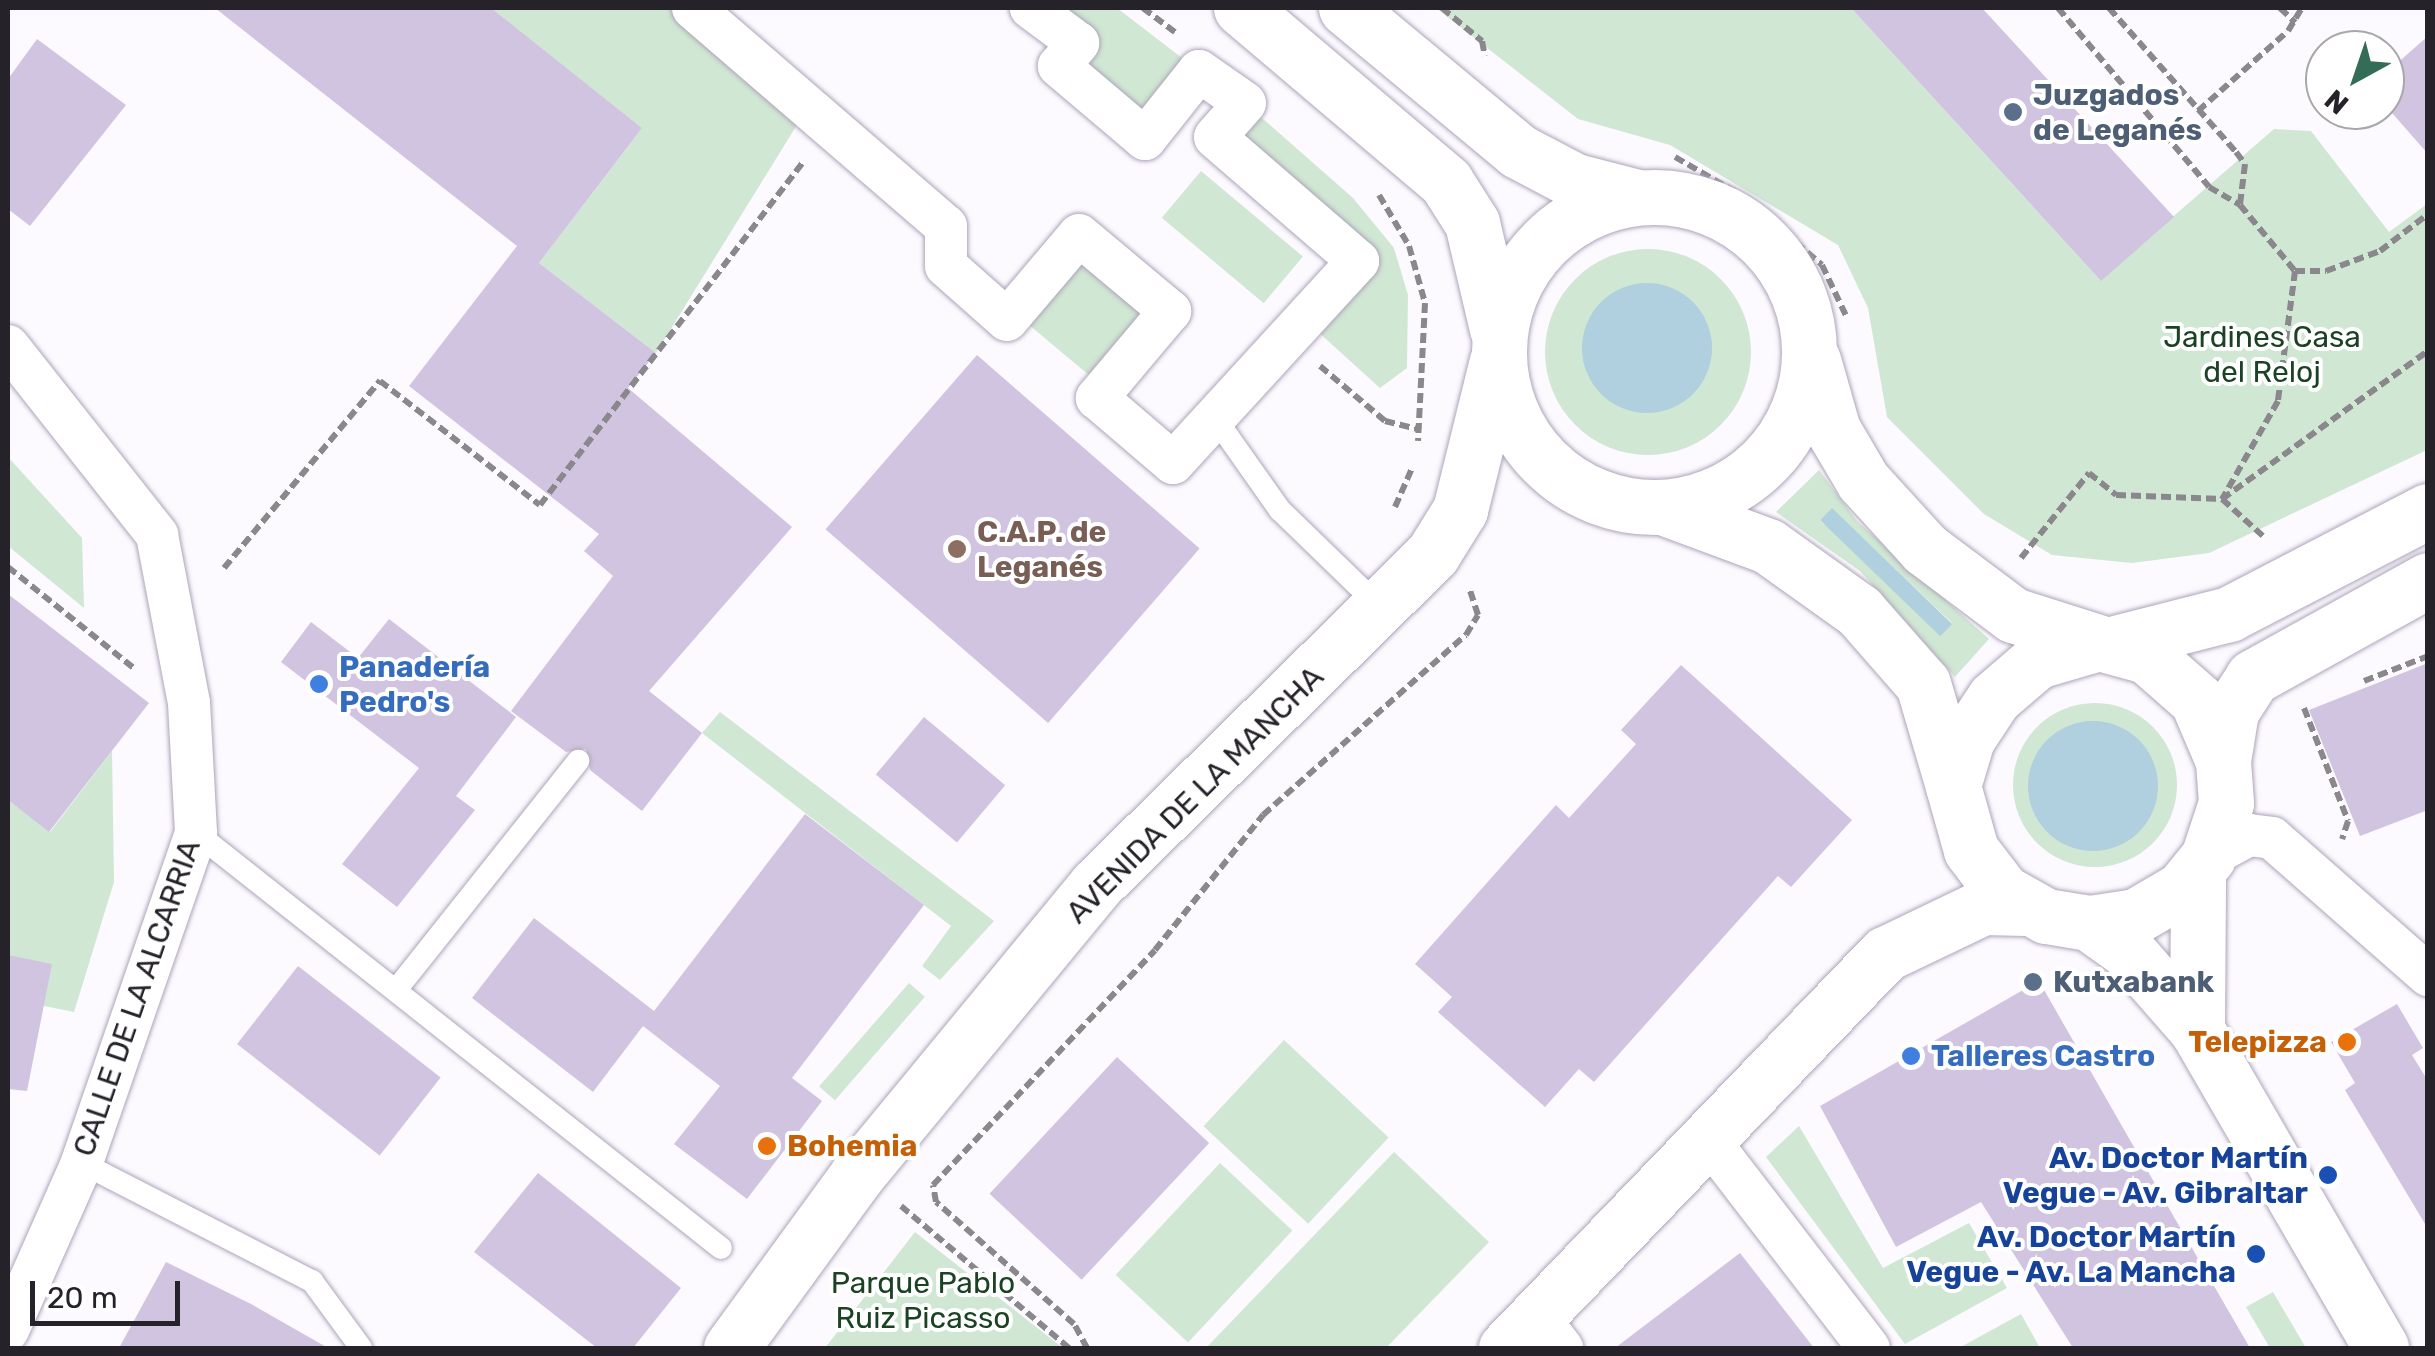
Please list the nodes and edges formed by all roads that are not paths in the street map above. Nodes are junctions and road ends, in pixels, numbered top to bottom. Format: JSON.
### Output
{"nodes":[{"id":1,"x":693,"y":8,"type":"edge"},
{"id":2,"x":1031,"y":8,"type":"edge"},
{"id":3,"x":1240,"y":8,"type":"edge"},
{"id":4,"x":1346,"y":8,"type":"edge"},
{"id":5,"x":1647,"y":172,"type":"junction"},
{"id":6,"x":1830,"y":344,"type":"junction"},
{"id":7,"x":8,"y":346,"type":"edge"},
{"id":8,"x":1497,"y":347,"type":"junction"},
{"id":9,"x":1215,"y":418,"type":"junction"},
{"id":10,"x":1662,"y":508,"type":"junction"},
{"id":11,"x":2428,"y":511,"type":"edge"},
{"id":12,"x":2428,"y":580,"type":"edge"},
{"id":13,"x":1384,"y":610,"type":"junction"},
{"id":14,"x":2107,"y":643,"type":"junction"},
{"id":15,"x":578,"y":761,"type":"dead end"},
{"id":16,"x":2223,"y":762,"type":"junction"},
{"id":17,"x":1953,"y":786,"type":"junction"},
{"id":18,"x":196,"y":834,"type":"junction"},
{"id":19,"x":2203,"y":864,"type":"junction"},
{"id":20,"x":2026,"y":908,"type":"junction"},
{"id":21,"x":2089,"y":924,"type":"junction"},
{"id":22,"x":2428,"y":975,"type":"edge"},
{"id":23,"x":396,"y":990,"type":"junction"},
{"id":24,"x":2198,"y":1030,"type":"junction"},
{"id":25,"x":1704,"y":1134,"type":"junction"},
{"id":26,"x":82,"y":1163,"type":"junction"},
{"id":27,"x":721,"y":1248,"type":"dead end"},
{"id":28,"x":8,"y":1330,"type":"edge"},
{"id":29,"x":1535,"y":1338,"type":"edge"},
{"id":30,"x":361,"y":1348,"type":"edge"},
{"id":31,"x":731,"y":1348,"type":"edge"},
{"id":32,"x":1869,"y":1348,"type":"edge"},
{"id":33,"x":2381,"y":1348,"type":"edge"}],
"edges":[{"from":1,"to":9,"type":"street"},
{"from":2,"to":9,"type":"street"},
{"from":3,"to":8,"type":"main road"},
{"from":4,"to":5,"type":"main road"},
{"from":5,"to":6,"type":"main road"},
{"from":5,"to":8,"type":"main road"},
{"from":6,"to":10,"type":"main road"},
{"from":6,"to":14,"type":"main road"},
{"from":7,"to":18,"type":"street","name":"CALLE DE LA ALCARRIA"},
{"from":8,"to":10,"type":"main road"},
{"from":8,"to":13,"type":"main road","name":"AVENIDA DE LA MANCHA"},
{"from":9,"to":13,"type":"lane"},
{"from":10,"to":17,"type":"main road"},
{"from":11,"to":14,"type":"main road"},
{"from":12,"to":16,"type":"main road"},
{"from":13,"to":31,"type":"main road","name":"AVENIDA DE LA MANCHA"},
{"from":14,"to":16,"type":"main road"},
{"from":14,"to":17,"type":"main road"},
{"from":15,"to":23,"type":"lane"},
{"from":16,"to":19,"type":"main road"},
{"from":17,"to":20,"type":"main road"},
{"from":18,"to":23,"type":"lane"},
{"from":18,"to":26,"type":"street","name":"CALLE DE LA ALCARRIA"},
{"from":19,"to":21,"type":"main road"},
{"from":19,"to":22,"type":"street"},
{"from":19,"to":24,"type":"main road"},
{"from":20,"to":21,"type":"main road"},
{"from":20,"to":25,"type":"main road"},
{"from":21,"to":24,"type":"main road"},
{"from":23,"to":27,"type":"lane"},
{"from":24,"to":33,"type":"main road"},
{"from":25,"to":29,"type":"main road"},
{"from":25,"to":32,"type":"street"},
{"from":26,"to":28,"type":"street","name":"CALLE DE LA ALCARRIA"},
{"from":26,"to":30,"type":"lane"}]}
